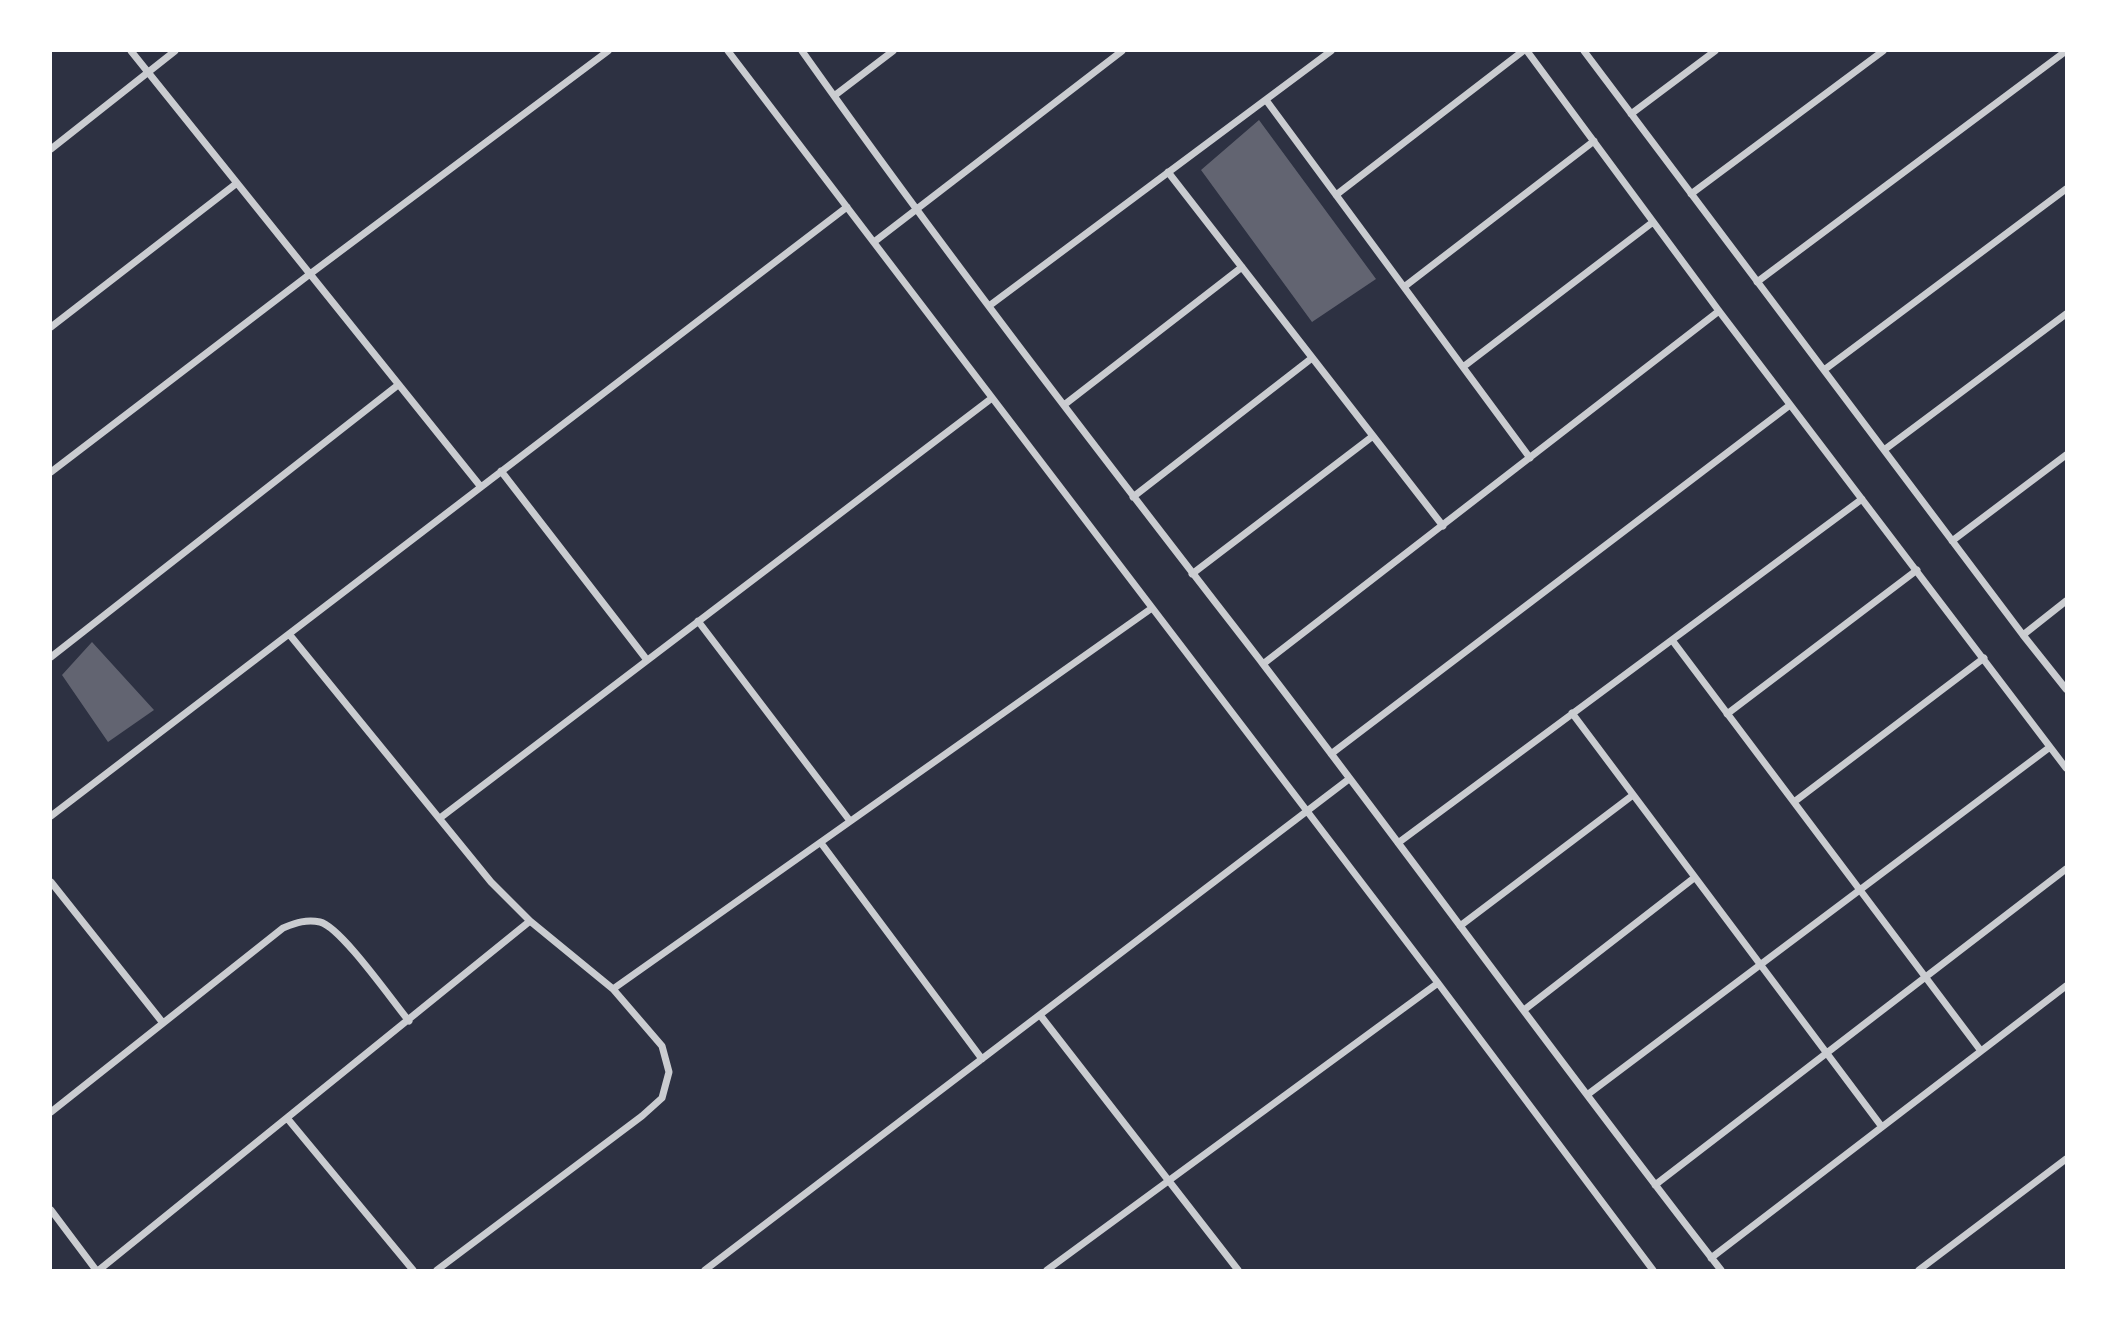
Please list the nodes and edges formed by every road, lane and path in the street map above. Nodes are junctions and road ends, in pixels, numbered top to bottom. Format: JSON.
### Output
{"nodes":[{"id":1,"x":131,"y":51,"type":"edge"},
{"id":2,"x":175,"y":51,"type":"edge"},
{"id":3,"x":608,"y":51,"type":"edge"},
{"id":4,"x":728,"y":51,"type":"edge"},
{"id":5,"x":802,"y":51,"type":"edge"},
{"id":6,"x":893,"y":51,"type":"edge"},
{"id":7,"x":1122,"y":51,"type":"edge"},
{"id":8,"x":1331,"y":51,"type":"edge"},
{"id":9,"x":1525,"y":51,"type":"edge"},
{"id":10,"x":1584,"y":51,"type":"edge"},
{"id":11,"x":1715,"y":51,"type":"edge"},
{"id":12,"x":1883,"y":51,"type":"edge"},
{"id":13,"x":2066,"y":51,"type":"edge"},
{"id":14,"x":148,"y":72,"type":"junction"},
{"id":15,"x":834,"y":96,"type":"junction"},
{"id":16,"x":1266,"y":100,"type":"junction"},
{"id":17,"x":1631,"y":114,"type":"junction"},
{"id":18,"x":1594,"y":141,"type":"junction"},
{"id":19,"x":51,"y":149,"type":"edge"},
{"id":20,"x":1168,"y":172,"type":"junction"},
{"id":21,"x":237,"y":183,"type":"junction"},
{"id":22,"x":2066,"y":189,"type":"edge"},
{"id":23,"x":1691,"y":194,"type":"junction"},
{"id":24,"x":1336,"y":195,"type":"junction"},
{"id":25,"x":847,"y":207,"type":"junction"},
{"id":26,"x":918,"y":210,"type":"junction"},
{"id":27,"x":1653,"y":222,"type":"junction"},
{"id":28,"x":874,"y":242,"type":"junction"},
{"id":29,"x":1242,"y":267,"type":"junction"},
{"id":30,"x":310,"y":274,"type":"junction"},
{"id":31,"x":1757,"y":282,"type":"junction"},
{"id":32,"x":1404,"y":287,"type":"junction"},
{"id":33,"x":989,"y":306,"type":"junction"},
{"id":34,"x":1719,"y":311,"type":"junction"},
{"id":35,"x":2066,"y":314,"type":"edge"},
{"id":36,"x":51,"y":327,"type":"edge"},
{"id":37,"x":1312,"y":358,"type":"junction"},
{"id":38,"x":1463,"y":367,"type":"junction"},
{"id":39,"x":1824,"y":370,"type":"junction"},
{"id":40,"x":398,"y":385,"type":"junction"},
{"id":41,"x":992,"y":398,"type":"junction"},
{"id":42,"x":1064,"y":405,"type":"junction"},
{"id":43,"x":1790,"y":405,"type":"junction"},
{"id":44,"x":1373,"y":436,"type":"junction"},
{"id":45,"x":1884,"y":450,"type":"junction"},
{"id":46,"x":2066,"y":455,"type":"edge"},
{"id":47,"x":1530,"y":458,"type":"junction"},
{"id":48,"x":501,"y":471,"type":"junction"},
{"id":49,"x":51,"y":472,"type":"edge"},
{"id":50,"x":481,"y":487,"type":"junction"},
{"id":51,"x":1133,"y":497,"type":"junction"},
{"id":52,"x":1862,"y":499,"type":"junction"},
{"id":53,"x":1443,"y":526,"type":"junction"},
{"id":54,"x":1952,"y":541,"type":"junction"},
{"id":55,"x":1917,"y":570,"type":"junction"},
{"id":56,"x":1192,"y":574,"type":"junction"},
{"id":57,"x":2066,"y":601,"type":"edge"},
{"id":58,"x":1152,"y":608,"type":"junction"},
{"id":59,"x":698,"y":621,"type":"junction"},
{"id":60,"x":289,"y":634,"type":"junction"},
{"id":61,"x":2023,"y":635,"type":"junction"},
{"id":62,"x":1671,"y":640,"type":"junction"},
{"id":63,"x":51,"y":657,"type":"edge"},
{"id":64,"x":1984,"y":658,"type":"junction"},
{"id":65,"x":647,"y":660,"type":"junction"},
{"id":66,"x":1263,"y":664,"type":"junction"},
{"id":67,"x":2066,"y":689,"type":"edge"},
{"id":68,"x":1572,"y":713,"type":"junction"},
{"id":69,"x":1727,"y":714,"type":"junction"},
{"id":70,"x":2050,"y":747,"type":"junction"},
{"id":71,"x":1331,"y":754,"type":"junction"},
{"id":72,"x":2066,"y":768,"type":"edge"},
{"id":73,"x":1349,"y":779,"type":"junction"},
{"id":74,"x":1633,"y":795,"type":"junction"},
{"id":75,"x":1794,"y":802,"type":"junction"},
{"id":76,"x":1307,"y":811,"type":"junction"},
{"id":77,"x":51,"y":816,"type":"edge"},
{"id":78,"x":440,"y":818,"type":"junction"},
{"id":79,"x":850,"y":821,"type":"junction"},
{"id":80,"x":821,"y":843,"type":"junction"},
{"id":81,"x":1398,"y":843,"type":"junction"},
{"id":82,"x":2066,"y":869,"type":"edge"},
{"id":83,"x":1694,"y":878,"type":"junction"},
{"id":84,"x":51,"y":882,"type":"edge"},
{"id":85,"x":1860,"y":890,"type":"junction"},
{"id":86,"x":530,"y":921,"type":"junction"},
{"id":87,"x":1460,"y":926,"type":"junction"},
{"id":88,"x":1759,"y":965,"type":"junction"},
{"id":89,"x":1925,"y":977,"type":"junction"},
{"id":90,"x":1438,"y":983,"type":"junction"},
{"id":91,"x":2066,"y":986,"type":"edge"},
{"id":92,"x":613,"y":989,"type":"junction"},
{"id":93,"x":1524,"y":1010,"type":"junction"},
{"id":94,"x":1040,"y":1014,"type":"junction"},
{"id":95,"x":409,"y":1021,"type":"junction"},
{"id":96,"x":163,"y":1023,"type":"junction"},
{"id":97,"x":1981,"y":1051,"type":"junction"},
{"id":98,"x":1826,"y":1053,"type":"junction"},
{"id":99,"x":982,"y":1059,"type":"junction"},
{"id":100,"x":1587,"y":1096,"type":"junction"},
{"id":101,"x":51,"y":1112,"type":"edge"},
{"id":102,"x":287,"y":1118,"type":"junction"},
{"id":103,"x":1882,"y":1127,"type":"junction"},
{"id":104,"x":2066,"y":1159,"type":"edge"},
{"id":105,"x":1169,"y":1181,"type":"junction"},
{"id":106,"x":1655,"y":1185,"type":"junction"},
{"id":107,"x":51,"y":1210,"type":"edge"},
{"id":108,"x":1712,"y":1258,"type":"junction"},
{"id":109,"x":97,"y":1270,"type":"edge"},
{"id":110,"x":413,"y":1270,"type":"edge"},
{"id":111,"x":437,"y":1270,"type":"edge"},
{"id":112,"x":705,"y":1270,"type":"edge"},
{"id":113,"x":1046,"y":1270,"type":"edge"},
{"id":114,"x":1238,"y":1270,"type":"edge"},
{"id":115,"x":1653,"y":1270,"type":"edge"},
{"id":116,"x":1721,"y":1270,"type":"edge"},
{"id":117,"x":1919,"y":1270,"type":"edge"}],
"edges":[{"from":1,"to":14,"type":"street"},
{"from":2,"to":14,"type":"street"},
{"from":3,"to":30,"type":"street"},
{"from":4,"to":25,"type":"street"},
{"from":5,"to":15,"type":"street"},
{"from":6,"to":15,"type":"street"},
{"from":7,"to":26,"type":"street"},
{"from":8,"to":16,"type":"street"},
{"from":9,"to":18,"type":"street"},
{"from":9,"to":24,"type":"street"},
{"from":10,"to":17,"type":"street"},
{"from":11,"to":17,"type":"street"},
{"from":12,"to":23,"type":"street"},
{"from":13,"to":31,"type":"street"},
{"from":14,"to":19,"type":"street"},
{"from":14,"to":21,"type":"street"},
{"from":15,"to":26,"type":"street"},
{"from":16,"to":20,"type":"street"},
{"from":16,"to":24,"type":"street"},
{"from":17,"to":23,"type":"street"},
{"from":18,"to":27,"type":"street"},
{"from":18,"to":32,"type":"street"},
{"from":20,"to":29,"type":"street"},
{"from":20,"to":33,"type":"street"},
{"from":21,"to":30,"type":"street"},
{"from":21,"to":36,"type":"street"},
{"from":22,"to":39,"type":"street"},
{"from":23,"to":31,"type":"street"},
{"from":24,"to":32,"type":"street"},
{"from":25,"to":28,"type":"street"},
{"from":25,"to":48,"type":"street"},
{"from":26,"to":28,"type":"street"},
{"from":26,"to":33,"type":"street"},
{"from":27,"to":34,"type":"street"},
{"from":27,"to":38,"type":"street"},
{"from":28,"to":41,"type":"street"},
{"from":29,"to":37,"type":"street"},
{"from":29,"to":42,"type":"street"},
{"from":30,"to":40,"type":"street"},
{"from":30,"to":49,"type":"street"},
{"from":31,"to":39,"type":"street"},
{"from":32,"to":38,"type":"street"},
{"from":33,"to":42,"type":"street"},
{"from":34,"to":43,"type":"street"},
{"from":34,"to":47,"type":"street"},
{"from":35,"to":45,"type":"street"},
{"from":37,"to":44,"type":"street"},
{"from":37,"to":51,"type":"street"},
{"from":38,"to":47,"type":"street"},
{"from":39,"to":45,"type":"street"},
{"from":40,"to":50,"type":"street"},
{"from":40,"to":63,"type":"street"},
{"from":41,"to":58,"type":"street"},
{"from":41,"to":59,"type":"street"},
{"from":42,"to":51,"type":"street"},
{"from":43,"to":52,"type":"street"},
{"from":43,"to":71,"type":"street"},
{"from":44,"to":53,"type":"street"},
{"from":44,"to":56,"type":"street"},
{"from":45,"to":54,"type":"street"},
{"from":46,"to":54,"type":"street"},
{"from":47,"to":53,"type":"street"},
{"from":48,"to":50,"type":"street"},
{"from":48,"to":65,"type":"street"},
{"from":50,"to":60,"type":"street"},
{"from":51,"to":56,"type":"street"},
{"from":52,"to":55,"type":"street"},
{"from":52,"to":62,"type":"street"},
{"from":53,"to":66,"type":"street"},
{"from":54,"to":61,"type":"street"},
{"from":55,"to":64,"type":"street"},
{"from":55,"to":69,"type":"street"},
{"from":56,"to":66,"type":"street"},
{"from":57,"to":61,"type":"street"},
{"from":58,"to":76,"type":"street"},
{"from":58,"to":79,"type":"street"},
{"from":59,"to":65,"type":"street"},
{"from":59,"to":79,"type":"street"},
{"from":60,"to":77,"type":"street"},
{"from":60,"to":78,"type":"street"},
{"from":61,"to":67,"type":"street"},
{"from":62,"to":68,"type":"street"},
{"from":62,"to":69,"type":"street"},
{"from":64,"to":70,"type":"street"},
{"from":64,"to":75,"type":"street"},
{"from":65,"to":78,"type":"street"},
{"from":66,"to":71,"type":"street"},
{"from":68,"to":74,"type":"street"},
{"from":68,"to":81,"type":"street"},
{"from":69,"to":75,"type":"street"},
{"from":70,"to":72,"type":"street"},
{"from":70,"to":85,"type":"street"},
{"from":71,"to":73,"type":"street"},
{"from":73,"to":76,"type":"street"},
{"from":73,"to":81,"type":"street"},
{"from":74,"to":83,"type":"street"},
{"from":74,"to":87,"type":"street"},
{"from":75,"to":85,"type":"street"},
{"from":76,"to":90,"type":"street"},
{"from":76,"to":94,"type":"street"},
{"from":78,"to":86,"type":"street"},
{"from":79,"to":80,"type":"street"},
{"from":80,"to":92,"type":"street"},
{"from":80,"to":99,"type":"street"},
{"from":81,"to":87,"type":"street"},
{"from":82,"to":89,"type":"street"},
{"from":83,"to":88,"type":"street"},
{"from":83,"to":93,"type":"street"},
{"from":84,"to":96,"type":"street"},
{"from":85,"to":88,"type":"street"},
{"from":85,"to":89,"type":"street"},
{"from":86,"to":92,"type":"street"},
{"from":86,"to":95,"type":"street"},
{"from":87,"to":93,"type":"street"},
{"from":88,"to":98,"type":"street"},
{"from":88,"to":100,"type":"street"},
{"from":89,"to":97,"type":"street"},
{"from":89,"to":98,"type":"street"},
{"from":90,"to":105,"type":"street"},
{"from":90,"to":115,"type":"street"},
{"from":91,"to":97,"type":"street"},
{"from":92,"to":111,"type":"street"},
{"from":93,"to":100,"type":"street"},
{"from":94,"to":99,"type":"street"},
{"from":94,"to":105,"type":"street"},
{"from":95,"to":96,"type":"street"},
{"from":95,"to":102,"type":"street"},
{"from":96,"to":101,"type":"street"},
{"from":97,"to":103,"type":"street"},
{"from":98,"to":103,"type":"street"},
{"from":98,"to":106,"type":"street"},
{"from":99,"to":112,"type":"street"},
{"from":100,"to":106,"type":"street"},
{"from":102,"to":109,"type":"street"},
{"from":102,"to":110,"type":"street"},
{"from":103,"to":108,"type":"street"},
{"from":104,"to":117,"type":"street"},
{"from":105,"to":113,"type":"street"},
{"from":105,"to":114,"type":"street"},
{"from":106,"to":108,"type":"street"},
{"from":107,"to":109,"type":"street"},
{"from":108,"to":116,"type":"street"}]}
